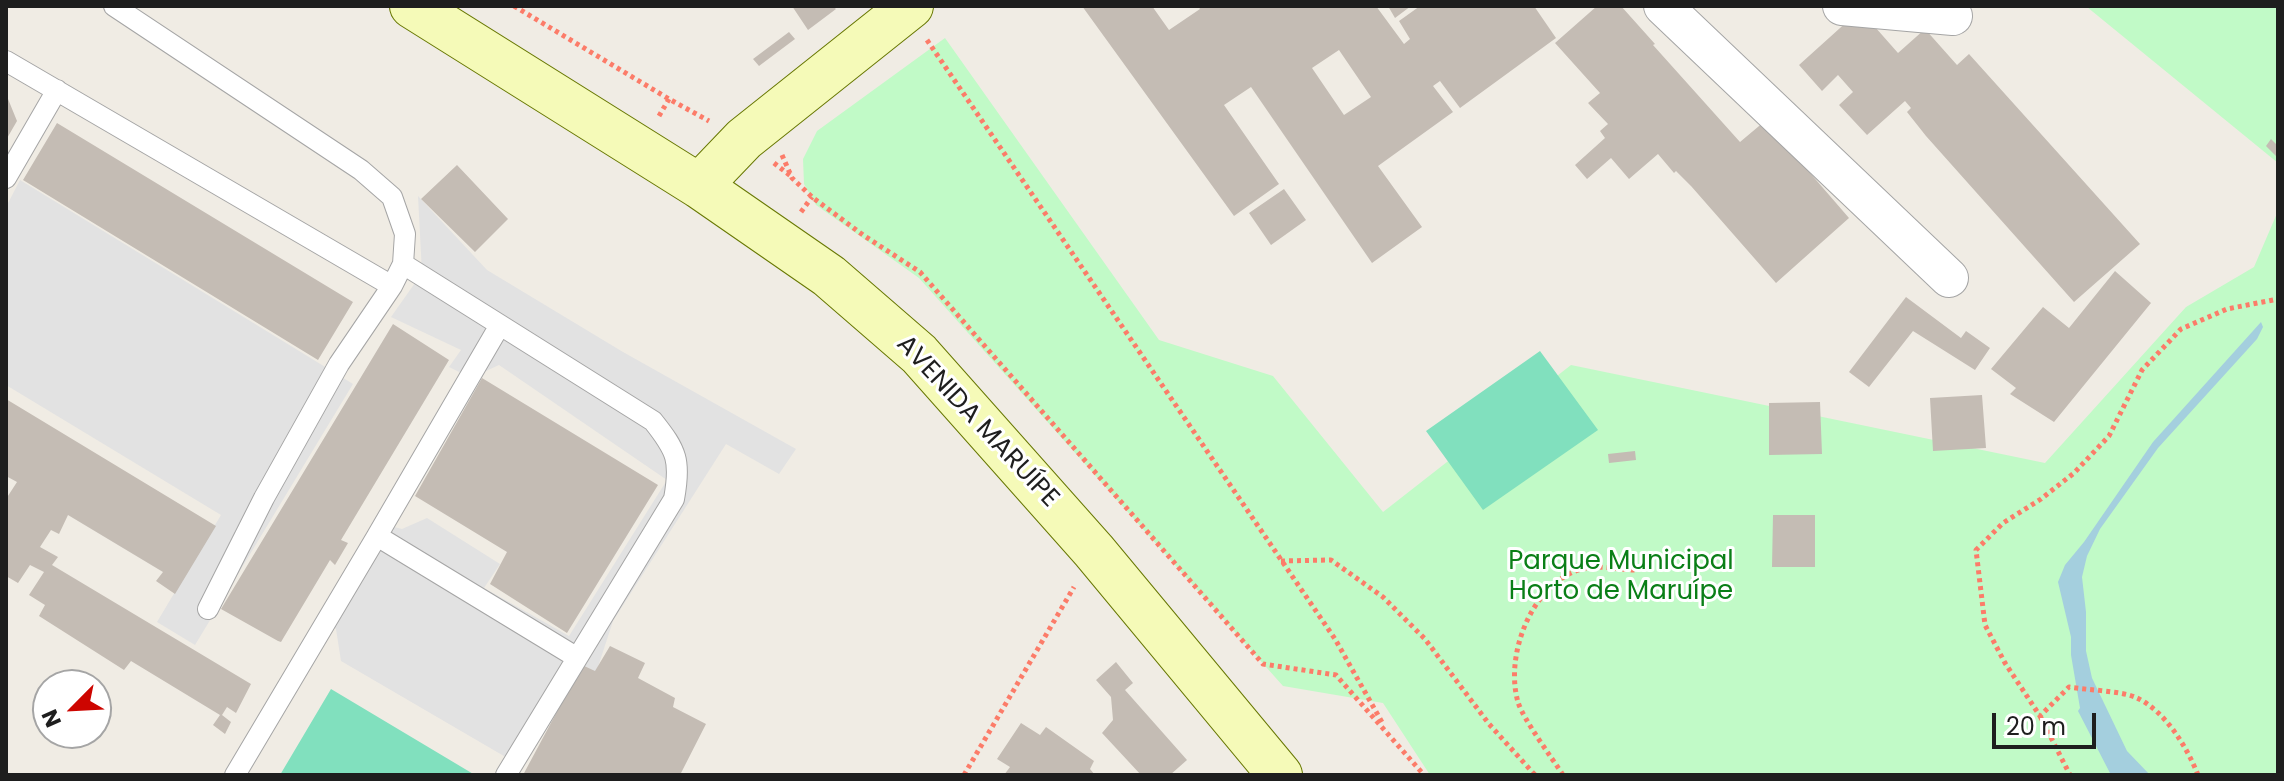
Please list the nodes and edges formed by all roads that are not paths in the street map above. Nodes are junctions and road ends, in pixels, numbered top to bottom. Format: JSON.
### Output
{"nodes":[{"id":1,"x":114,"y":6,"type":"edge"},
{"id":2,"x":412,"y":6,"type":"edge"},
{"id":3,"x":1663,"y":6,"type":"edge"},
{"id":4,"x":1842,"y":6,"type":"edge"},
{"id":5,"x":1953,"y":16,"type":"dead end"},
{"id":6,"x":904,"y":17,"type":"edge"},
{"id":7,"x":6,"y":61,"type":"edge"},
{"id":8,"x":57,"y":90,"type":"junction"},
{"id":9,"x":6,"y":178,"type":"edge"},
{"id":10,"x":699,"y":186,"type":"junction"},
{"id":11,"x":403,"y":264,"type":"junction"},
{"id":12,"x":1949,"y":278,"type":"dead end"},
{"id":13,"x":392,"y":286,"type":"junction"},
{"id":14,"x":500,"y":325,"type":"junction"},
{"id":15,"x":377,"y":536,"type":"junction"},
{"id":16,"x":208,"y":609,"type":"dead end"},
{"id":17,"x":576,"y":657,"type":"junction"},
{"id":18,"x":235,"y":775,"type":"edge"},
{"id":19,"x":506,"y":775,"type":"edge"},
{"id":20,"x":1280,"y":775,"type":"edge"}],
"edges":[{"from":1,"to":11,"type":"lane"},
{"from":2,"to":10,"type":"main road","name":"AVENIDA MARUÍPE"},
{"from":3,"to":12,"type":"street"},
{"from":4,"to":5,"type":"street"},
{"from":6,"to":10,"type":"main road"},
{"from":7,"to":8,"type":"lane"},
{"from":8,"to":9,"type":"lane"},
{"from":8,"to":13,"type":"lane"},
{"from":10,"to":20,"type":"main road","name":"AVENIDA MARUÍPE"},
{"from":11,"to":13,"type":"lane"},
{"from":11,"to":14,"type":"lane"},
{"from":13,"to":16,"type":"lane"},
{"from":14,"to":15,"type":"lane"},
{"from":14,"to":17,"type":"lane"},
{"from":15,"to":17,"type":"lane"},
{"from":15,"to":18,"type":"lane"},
{"from":17,"to":19,"type":"lane"}]}
